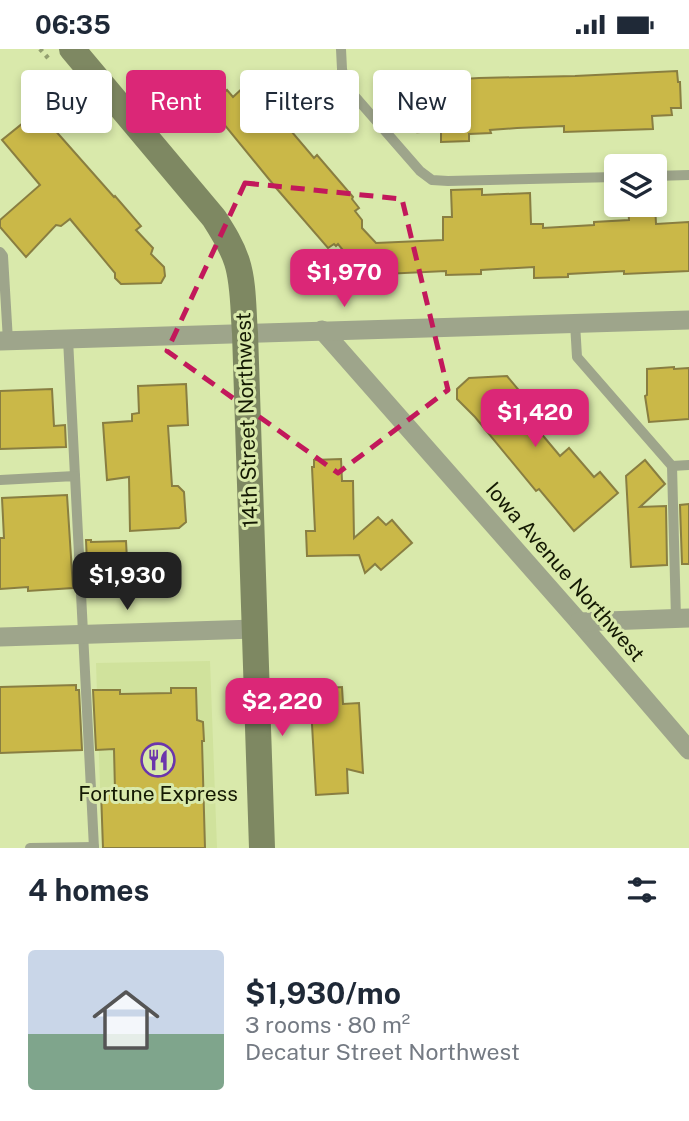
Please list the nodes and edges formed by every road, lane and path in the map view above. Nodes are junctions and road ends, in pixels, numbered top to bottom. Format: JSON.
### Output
{"nodes":[{"id":1,"x":72,"y":49,"type":"edge"},
{"id":2,"x":341,"y":49,"type":"edge"},
{"id":3,"x":689,"y":175,"type":"edge"},
{"id":4,"x":667,"y":176,"type":"edge"},
{"id":5,"x":604,"y":177,"type":"edge"},
{"id":6,"x":0,"y":252,"type":"edge"},
{"id":7,"x":689,"y":320,"type":"edge"},
{"id":8,"x":575,"y":323,"type":"junction"},
{"id":9,"x":322,"y":330,"type":"junction"},
{"id":10,"x":246,"y":333,"type":"junction"},
{"id":11,"x":68,"y":339,"type":"junction"},
{"id":12,"x":4,"y":341,"type":"edge"},
{"id":13,"x":689,"y":465,"type":"edge"},
{"id":14,"x":672,"y":466,"type":"junction"},
{"id":15,"x":75,"y":476,"type":"junction"},
{"id":16,"x":0,"y":480,"type":"edge"},
{"id":17,"x":682,"y":618,"type":"edge"},
{"id":18,"x":579,"y":622,"type":"junction"},
{"id":19,"x":255,"y":629,"type":"junction"},
{"id":20,"x":82,"y":634,"type":"junction"},
{"id":21,"x":0,"y":637,"type":"edge"},
{"id":22,"x":689,"y":750,"type":"edge"},
{"id":23,"x":94,"y":847,"type":"edge"},
{"id":24,"x":30,"y":848,"type":"edge"},
{"id":25,"x":262,"y":848,"type":"edge"}],
"edges":[{"from":1,"to":10,"type":"street","name":"14th Street Northwest"},
{"from":2,"to":5,"type":"lane"},
{"from":3,"to":4,"type":"lane"},
{"from":6,"to":12,"type":"lane"},
{"from":7,"to":8,"type":"street"},
{"from":8,"to":9,"type":"street"},
{"from":8,"to":14,"type":"lane"},
{"from":9,"to":10,"type":"street"},
{"from":9,"to":18,"type":"street","name":"Iowa Avenue Northwest"},
{"from":10,"to":11,"type":"street"},
{"from":10,"to":19,"type":"street","name":"14th Street Northwest"},
{"from":11,"to":12,"type":"street"},
{"from":11,"to":15,"type":"lane"},
{"from":13,"to":14,"type":"lane"},
{"from":14,"to":17,"type":"lane"},
{"from":15,"to":16,"type":"lane"},
{"from":15,"to":20,"type":"lane"},
{"from":17,"to":18,"type":"street"},
{"from":18,"to":22,"type":"street","name":"Iowa Avenue Northwest"},
{"from":19,"to":20,"type":"street"},
{"from":19,"to":25,"type":"street","name":"14th Street Northwest"},
{"from":20,"to":21,"type":"street"},
{"from":20,"to":23,"type":"lane"},
{"from":23,"to":24,"type":"lane"}]}
